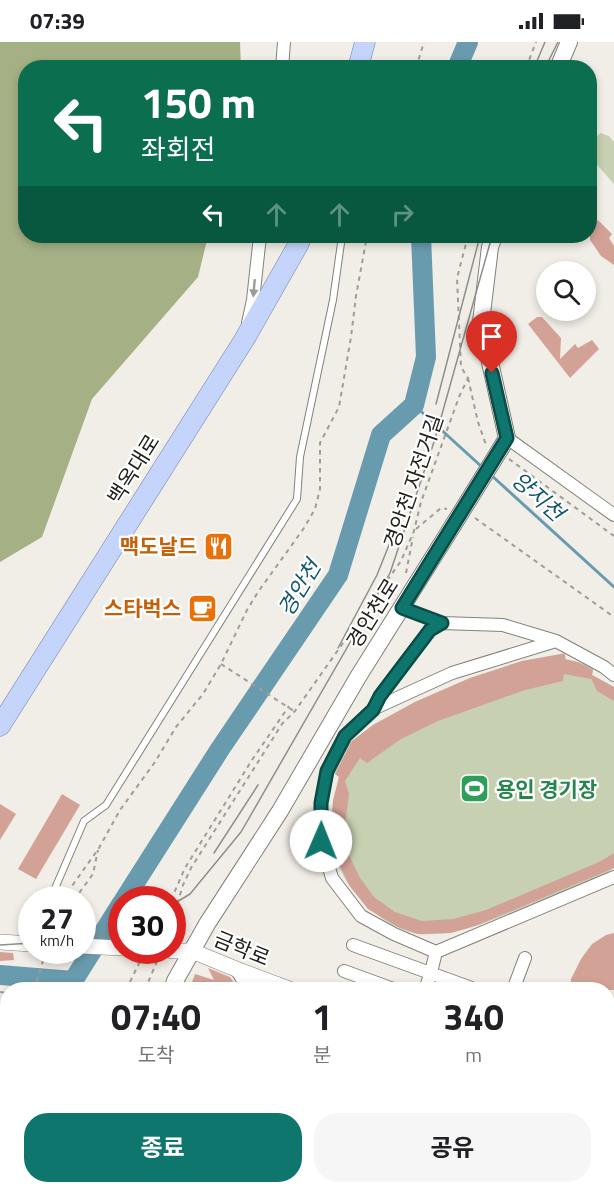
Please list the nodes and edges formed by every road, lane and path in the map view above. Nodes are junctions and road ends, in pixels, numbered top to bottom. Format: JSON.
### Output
{"nodes":[{"id":1,"x":284,"y":42,"type":"edge"},
{"id":2,"x":366,"y":42,"type":"edge"},
{"id":3,"x":424,"y":42,"type":"edge"},
{"id":4,"x":536,"y":42,"type":"edge"},
{"id":5,"x":570,"y":42,"type":"edge"},
{"id":6,"x":283,"y":60,"type":"edge"},
{"id":7,"x":360,"y":60,"type":"edge"},
{"id":8,"x":418,"y":60,"type":"edge"},
{"id":9,"x":529,"y":60,"type":"edge"},
{"id":10,"x":562,"y":60,"type":"edge"},
{"id":11,"x":259,"y":243,"type":"edge"},
{"id":12,"x":299,"y":243,"type":"edge"},
{"id":13,"x":341,"y":243,"type":"edge"},
{"id":14,"x":466,"y":243,"type":"edge"},
{"id":15,"x":491,"y":243,"type":"edge"},
{"id":16,"x":244,"y":340,"type":"junction"},
{"id":17,"x":504,"y":443,"type":"junction"},
{"id":18,"x":450,"y":510,"type":"dead end"},
{"id":19,"x":469,"y":514,"type":"dead end"},
{"id":20,"x":614,"y":515,"type":"edge"},
{"id":21,"x":414,"y":531,"type":"junction"},
{"id":22,"x":406,"y":574,"type":"dead end"},
{"id":23,"x":402,"y":608,"type":"junction"},
{"id":24,"x":614,"y":617,"type":"edge"},
{"id":25,"x":442,"y":623,"type":"junction"},
{"id":26,"x":556,"y":641,"type":"junction"},
{"id":27,"x":221,"y":664,"type":"dead end"},
{"id":28,"x":614,"y":675,"type":"edge"},
{"id":29,"x":289,"y":706,"type":"junction"},
{"id":30,"x":373,"y":710,"type":"junction"},
{"id":31,"x":295,"y":711,"type":"junction"},
{"id":32,"x":0,"y":726,"type":"edge"},
{"id":33,"x":99,"y":848,"type":"dead end"},
{"id":34,"x":614,"y":877,"type":"edge"},
{"id":35,"x":56,"y":886,"type":"edge"},
{"id":36,"x":84,"y":886,"type":"edge"},
{"id":37,"x":177,"y":886,"type":"edge"},
{"id":38,"x":183,"y":886,"type":"edge"},
{"id":39,"x":0,"y":942,"type":"edge"},
{"id":40,"x":18,"y":943,"type":"edge"},
{"id":41,"x":353,"y":945,"type":"dead end"},
{"id":42,"x":186,"y":951,"type":"edge"},
{"id":43,"x":192,"y":951,"type":"junction"},
{"id":44,"x":436,"y":952,"type":"junction"},
{"id":45,"x":525,"y":957,"type":"dead end"},
{"id":46,"x":42,"y":964,"type":"edge"},
{"id":47,"x":139,"y":964,"type":"edge"},
{"id":48,"x":161,"y":964,"type":"edge"},
{"id":49,"x":236,"y":969,"type":"junction"},
{"id":50,"x":344,"y":971,"type":"dead end"},
{"id":51,"x":431,"y":972,"type":"junction"},
{"id":52,"x":36,"y":982,"type":"edge"},
{"id":53,"x":130,"y":982,"type":"edge"},
{"id":54,"x":150,"y":982,"type":"edge"},
{"id":55,"x":175,"y":982,"type":"edge"},
{"id":56,"x":244,"y":982,"type":"edge"},
{"id":57,"x":271,"y":982,"type":"edge"},
{"id":58,"x":374,"y":982,"type":"edge"},
{"id":59,"x":428,"y":982,"type":"edge"},
{"id":60,"x":457,"y":982,"type":"edge"},
{"id":61,"x":516,"y":982,"type":"edge"}],
"edges":[{"from":1,"to":6,"type":"street"},
{"from":2,"to":7,"type":"main road"},
{"from":3,"to":8,"type":"path"},
{"from":4,"to":9,"type":"path"},
{"from":5,"to":10,"type":"main road"},
{"from":11,"to":16,"type":"street","one_way":true},
{"from":12,"to":16,"type":"main road","name":"백옥대로"},
{"from":13,"to":35,"type":"lane"},
{"from":14,"to":21,"type":"path","name":"경안천 자전거길"},
{"from":15,"to":17,"type":"main road"},
{"from":16,"to":32,"type":"main road","name":"백옥대로"},
{"from":17,"to":20,"type":"street"},
{"from":17,"to":23,"type":"main road","name":"경안천로","bridge":true},
{"from":18,"to":21,"type":"path"},
{"from":19,"to":24,"type":"path"},
{"from":21,"to":22,"type":"path"},
{"from":21,"to":31,"type":"path","name":"경안천 자전거길"},
{"from":23,"to":25,"type":"street"},
{"from":23,"to":43,"type":"main road","name":"경안천로"},
{"from":25,"to":26,"type":"street"},
{"from":25,"to":30,"type":"street"},
{"from":26,"to":28,"type":"street"},
{"from":26,"to":30,"type":"street"},
{"from":27,"to":29,"type":"path"},
{"from":29,"to":31,"type":"path"},
{"from":29,"to":37,"type":"path"},
{"from":30,"to":44,"type":"street"},
{"from":31,"to":38,"type":"path","name":"경안천 자전거길"},
{"from":33,"to":36,"type":"path"},
{"from":34,"to":44,"type":"street"},
{"from":39,"to":40,"type":"street"},
{"from":41,"to":51,"type":"street"},
{"from":42,"to":43,"type":"street","name":"금학로"},
{"from":43,"to":49,"type":"street","name":"금학로"},
{"from":43,"to":55,"type":"main road","name":"경안천로"},
{"from":44,"to":51,"type":"street"},
{"from":45,"to":61,"type":"street"},
{"from":46,"to":52,"type":"path"},
{"from":47,"to":53,"type":"path"},
{"from":48,"to":54,"type":"path"},
{"from":49,"to":56,"type":"street"},
{"from":49,"to":57,"type":"street","name":"금학로"},
{"from":50,"to":58,"type":"street"},
{"from":51,"to":59,"type":"street"},
{"from":51,"to":60,"type":"street"}]}
